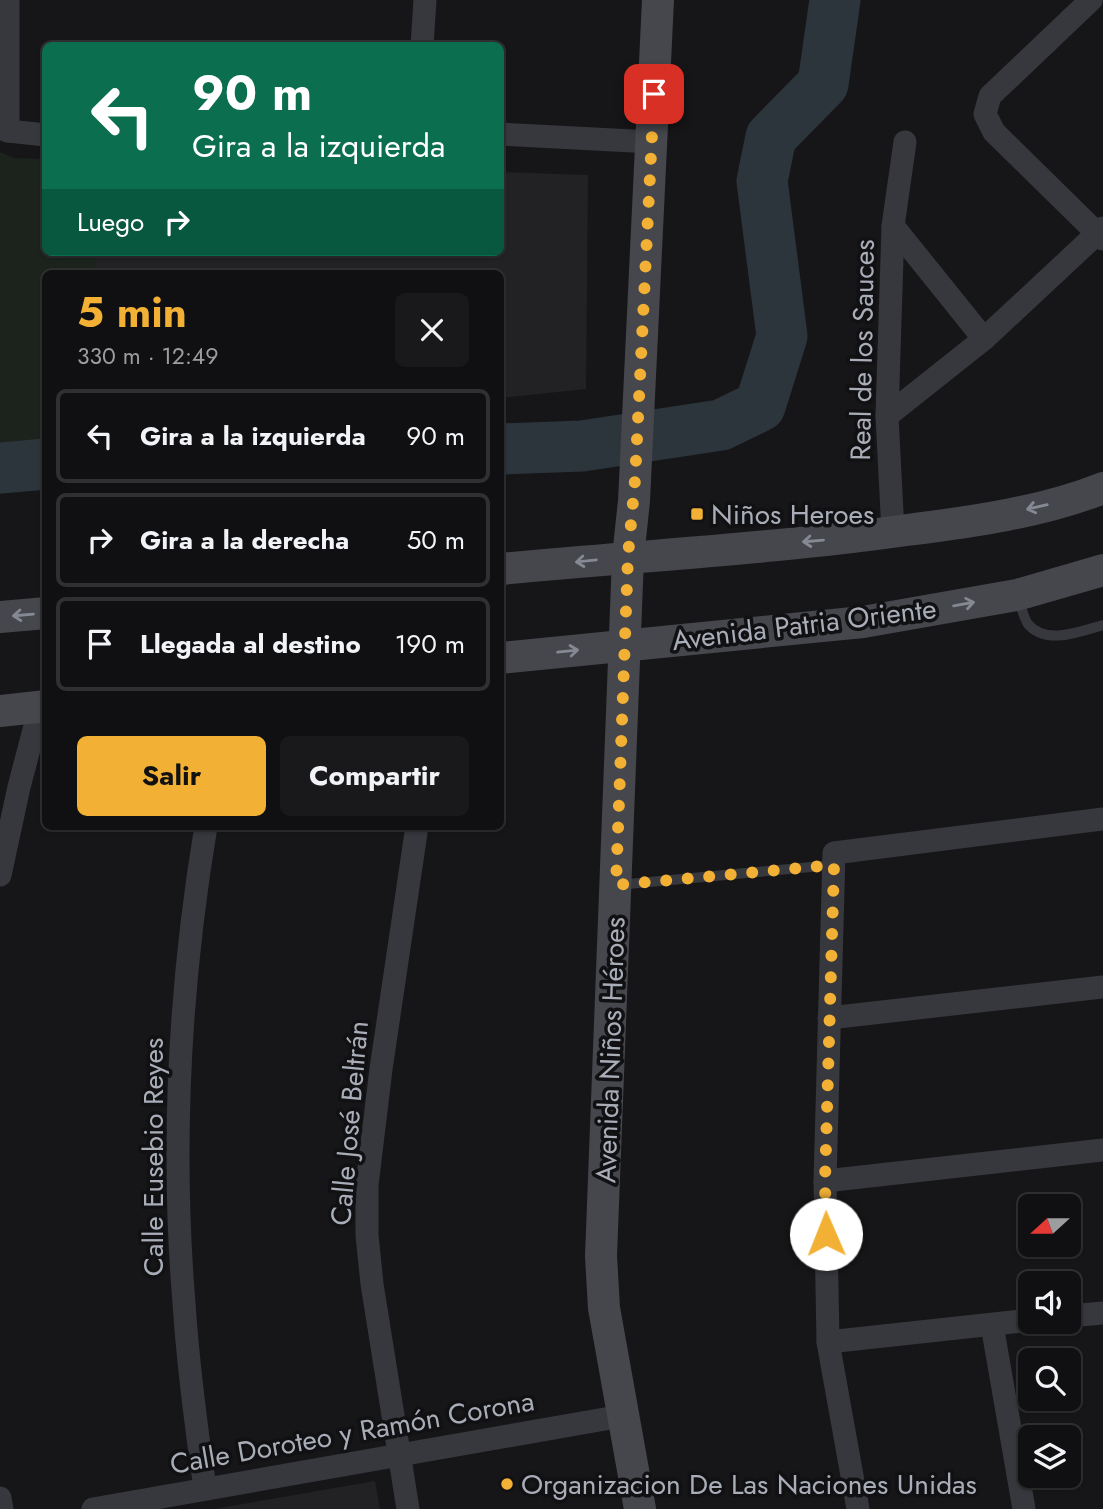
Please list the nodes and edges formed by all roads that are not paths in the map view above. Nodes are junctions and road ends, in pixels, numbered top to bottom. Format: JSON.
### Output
{"nodes":[{"id":1,"x":8,"y":0,"type":"edge"},
{"id":2,"x":425,"y":0,"type":"edge"},
{"id":3,"x":658,"y":0,"type":"edge"},
{"id":4,"x":1067,"y":0,"type":"edge"},
{"id":5,"x":1091,"y":0,"type":"edge"},
{"id":6,"x":1050,"y":37,"type":"junction"},
{"id":7,"x":422,"y":42,"type":"edge"},
{"id":8,"x":4,"y":130,"type":"edge"},
{"id":9,"x":504,"y":134,"type":"edge"},
{"id":10,"x":42,"y":135,"type":"edge"},
{"id":11,"x":652,"y":142,"type":"junction"},
{"id":12,"x":905,"y":142,"type":"dead end"},
{"id":13,"x":893,"y":226,"type":"junction"},
{"id":14,"x":1101,"y":233,"type":"edge"},
{"id":15,"x":984,"y":339,"type":"junction"},
{"id":16,"x":887,"y":416,"type":"junction"},
{"id":17,"x":1103,"y":488,"type":"edge"},
{"id":18,"x":893,"y":532,"type":"junction"},
{"id":19,"x":628,"y":556,"type":"junction"},
{"id":20,"x":504,"y":569,"type":"edge"},
{"id":21,"x":1103,"y":570,"type":"edge"},
{"id":22,"x":1017,"y":595,"type":"junction"},
{"id":23,"x":42,"y":613,"type":"edge"},
{"id":24,"x":0,"y":617,"type":"edge"},
{"id":25,"x":1103,"y":625,"type":"edge"},
{"id":26,"x":625,"y":646,"type":"junction"},
{"id":27,"x":504,"y":658,"type":"edge"},
{"id":28,"x":42,"y":706,"type":"edge"},
{"id":29,"x":42,"y":709,"type":"edge"},
{"id":30,"x":0,"y":711,"type":"edge"},
{"id":31,"x":1103,"y":819,"type":"edge"},
{"id":32,"x":205,"y":830,"type":"edge"},
{"id":33,"x":416,"y":830,"type":"edge"},
{"id":34,"x":834,"y":859,"type":"junction"},
{"id":35,"x":0,"y":875,"type":"edge"},
{"id":36,"x":616,"y":885,"type":"junction"},
{"id":37,"x":1103,"y":987,"type":"edge"},
{"id":38,"x":830,"y":1018,"type":"junction"},
{"id":39,"x":1103,"y":1150,"type":"edge"},
{"id":40,"x":825,"y":1181,"type":"junction"},
{"id":41,"x":1103,"y":1313,"type":"edge"},
{"id":42,"x":1081,"y":1316,"type":"edge"},
{"id":43,"x":1018,"y":1322,"type":"edge"},
{"id":44,"x":992,"y":1325,"type":"junction"},
{"id":45,"x":828,"y":1342,"type":"junction"},
{"id":46,"x":622,"y":1416,"type":"junction"},
{"id":47,"x":398,"y":1454,"type":"junction"},
{"id":48,"x":205,"y":1488,"type":"junction"},
{"id":49,"x":0,"y":1498,"type":"edge"},
{"id":50,"x":2,"y":1509,"type":"edge"},
{"id":51,"x":93,"y":1509,"type":"edge"},
{"id":52,"x":408,"y":1509,"type":"edge"},
{"id":53,"x":640,"y":1509,"type":"edge"},
{"id":54,"x":858,"y":1509,"type":"edge"},
{"id":55,"x":1024,"y":1509,"type":"edge"}],
"edges":[{"from":1,"to":8,"type":"street"},
{"from":2,"to":7,"type":"street"},
{"from":3,"to":11,"type":"street","name":"Avenida Niños Héroes"},
{"from":4,"to":6,"type":"street"},
{"from":5,"to":6,"type":"street"},
{"from":6,"to":14,"type":"street"},
{"from":8,"to":10,"type":"street"},
{"from":9,"to":11,"type":"street"},
{"from":11,"to":19,"type":"street","name":"Avenida Niños Héroes"},
{"from":12,"to":13,"type":"street"},
{"from":13,"to":15,"type":"street","name":"Real de los Sauces"},
{"from":13,"to":16,"type":"street","name":"Real de los Sauces"},
{"from":14,"to":15,"type":"street"},
{"from":15,"to":16,"type":"street"},
{"from":16,"to":18,"type":"street","name":"Real de los Sauces"},
{"from":17,"to":18,"type":"street","one_way":true},
{"from":18,"to":19,"type":"street","one_way":true},
{"from":19,"to":20,"type":"street","one_way":true},
{"from":19,"to":26,"type":"street","name":"Avenida Niños Héroes"},
{"from":21,"to":22,"type":"street","name":"Avenida Patria Oriente"},
{"from":22,"to":25,"type":"lane"},
{"from":26,"to":22,"type":"street","name":"Avenida Patria Oriente","one_way":true},
{"from":23,"to":24,"type":"street","one_way":true},
{"from":27,"to":26,"type":"street","name":"Avenida Patria Oriente","one_way":true},
{"from":26,"to":36,"type":"street","name":"Avenida Niños Héroes"},
{"from":28,"to":30,"type":"street"},
{"from":29,"to":35,"type":"street"},
{"from":31,"to":34,"type":"street"},
{"from":32,"to":48,"type":"street","name":"Calle Eusebio Reyes"},
{"from":33,"to":47,"type":"street","name":"Calle José Beltrán"},
{"from":34,"to":36,"type":"lane"},
{"from":34,"to":38,"type":"street"},
{"from":36,"to":46,"type":"street","name":"Avenida Niños Héroes"},
{"from":37,"to":38,"type":"street"},
{"from":38,"to":40,"type":"street"},
{"from":39,"to":40,"type":"street"},
{"from":40,"to":45,"type":"street"},
{"from":41,"to":42,"type":"street"},
{"from":43,"to":44,"type":"street"},
{"from":44,"to":45,"type":"street"},
{"from":44,"to":55,"type":"street"},
{"from":45,"to":54,"type":"street"},
{"from":46,"to":47,"type":"street","name":"Calle Doroteo y Ramón Corona"},
{"from":46,"to":53,"type":"street","name":"Avenida Niños Héroes"},
{"from":47,"to":48,"type":"street","name":"Calle Doroteo y Ramón Corona"},
{"from":47,"to":52,"type":"street","name":"Calle José Beltrán"},
{"from":48,"to":51,"type":"street","name":"Calle Doroteo y Ramón Corona"},
{"from":49,"to":50,"type":"street"}]}
